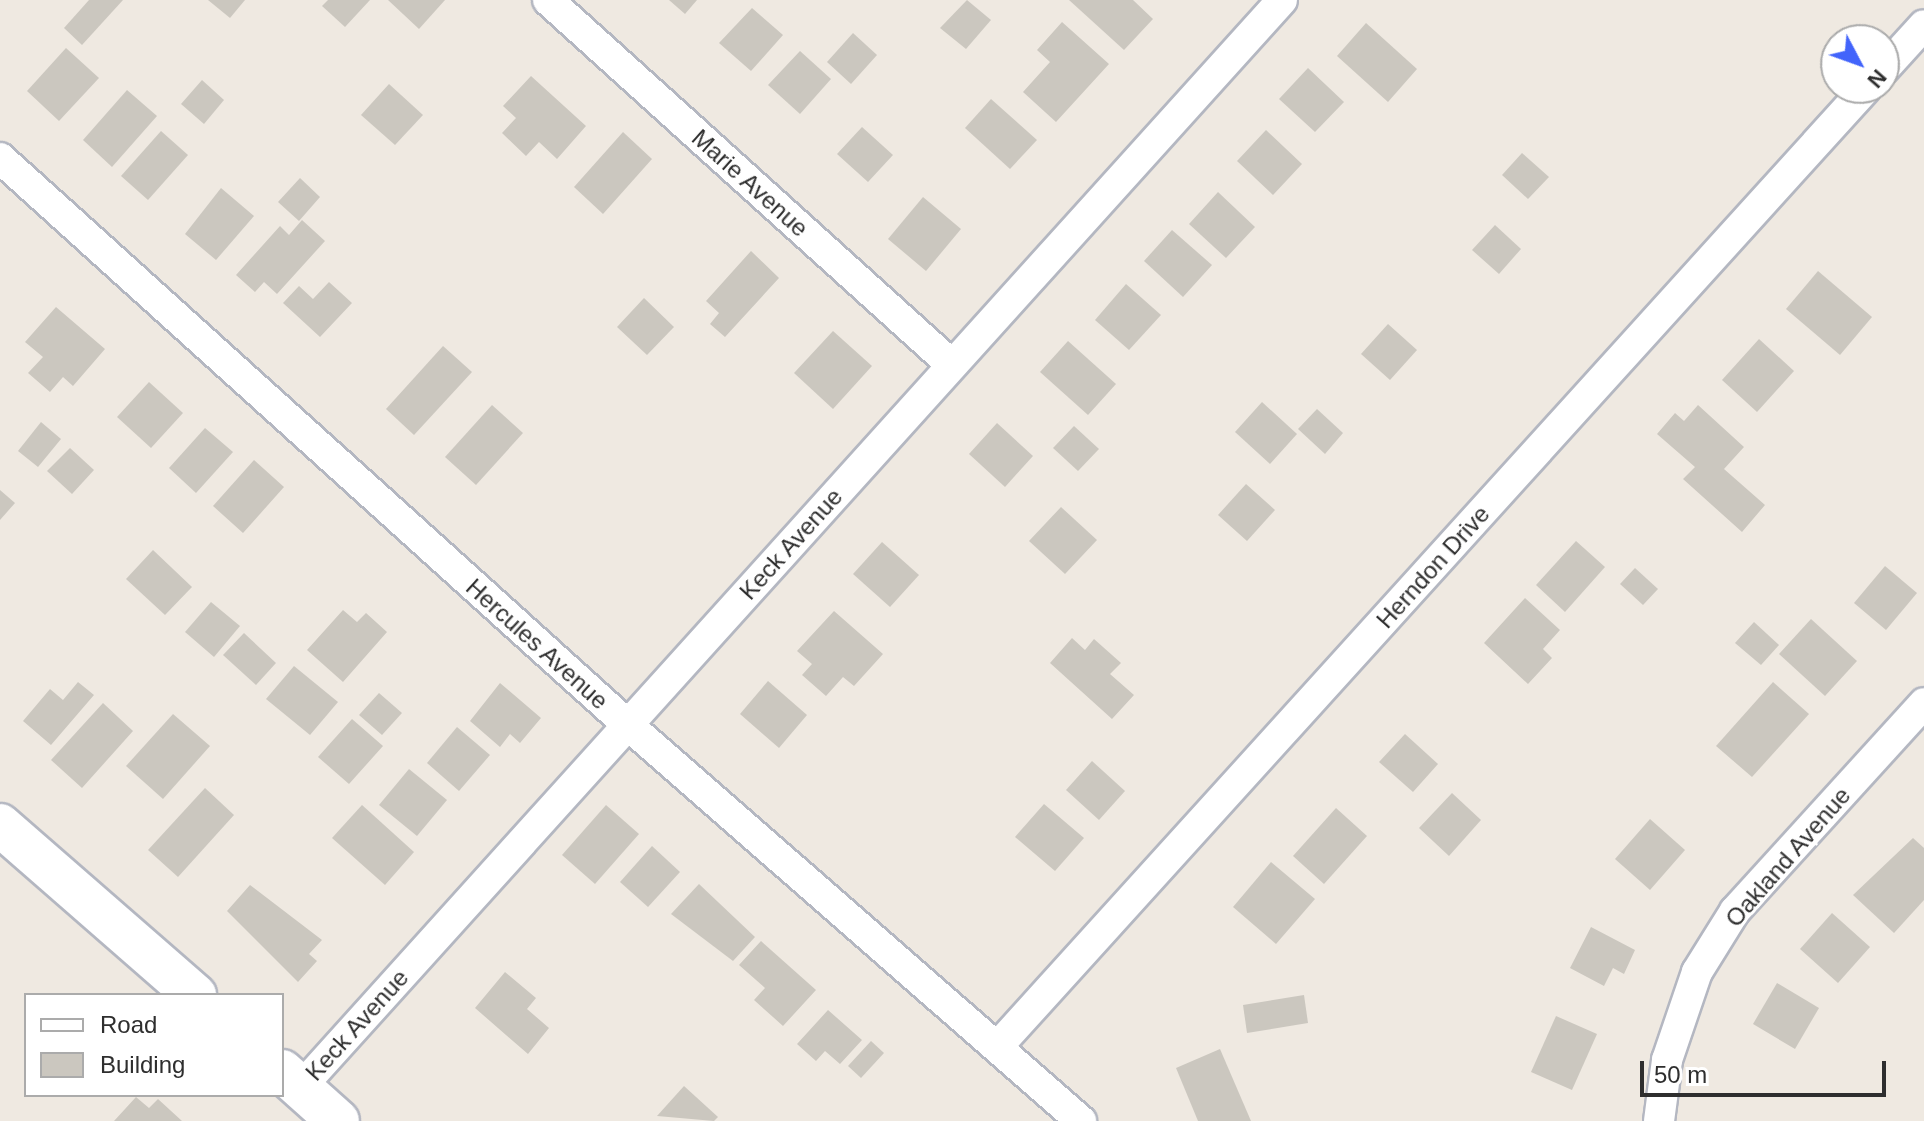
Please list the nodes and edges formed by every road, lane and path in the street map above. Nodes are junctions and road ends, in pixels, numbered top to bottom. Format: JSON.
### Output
{"nodes":[{"id":1,"x":548,"y":0,"type":"edge"},
{"id":2,"x":1274,"y":3,"type":"edge"},
{"id":3,"x":1924,"y":25,"type":"edge"},
{"id":4,"x":1900,"y":51,"type":"edge"},
{"id":5,"x":1852,"y":104,"type":"edge"},
{"id":6,"x":0,"y":158,"type":"edge"},
{"id":7,"x":952,"y":365,"type":"junction"},
{"id":8,"x":1924,"y":703,"type":"edge"},
{"id":9,"x":628,"y":725,"type":"junction"},
{"id":10,"x":0,"y":825,"type":"edge"},
{"id":11,"x":193,"y":993,"type":"edge"},
{"id":12,"x":999,"y":1045,"type":"junction"},
{"id":13,"x":291,"y":1079,"type":"edge"},
{"id":14,"x":338,"y":1121,"type":"edge"},
{"id":15,"x":1081,"y":1121,"type":"edge"},
{"id":16,"x":1659,"y":1121,"type":"edge"}],
"edges":[{"from":1,"to":7,"type":"street","name":"Marie Avenue"},
{"from":2,"to":7,"type":"street","name":"Keck Avenue"},
{"from":3,"to":4,"type":"street"},
{"from":5,"to":12,"type":"street","name":"Herndon Drive"},
{"from":6,"to":9,"type":"street","name":"Hercules Avenue"},
{"from":7,"to":9,"type":"street","name":"Keck Avenue"},
{"from":8,"to":16,"type":"street","name":"Oakland Avenue"},
{"from":9,"to":12,"type":"street","name":"Hercules Avenue"},
{"from":9,"to":13,"type":"street","name":"Keck Avenue"},
{"from":10,"to":11,"type":"main road"},
{"from":12,"to":15,"type":"street","name":"Hercules Avenue"},
{"from":13,"to":14,"type":"main road"}]}
